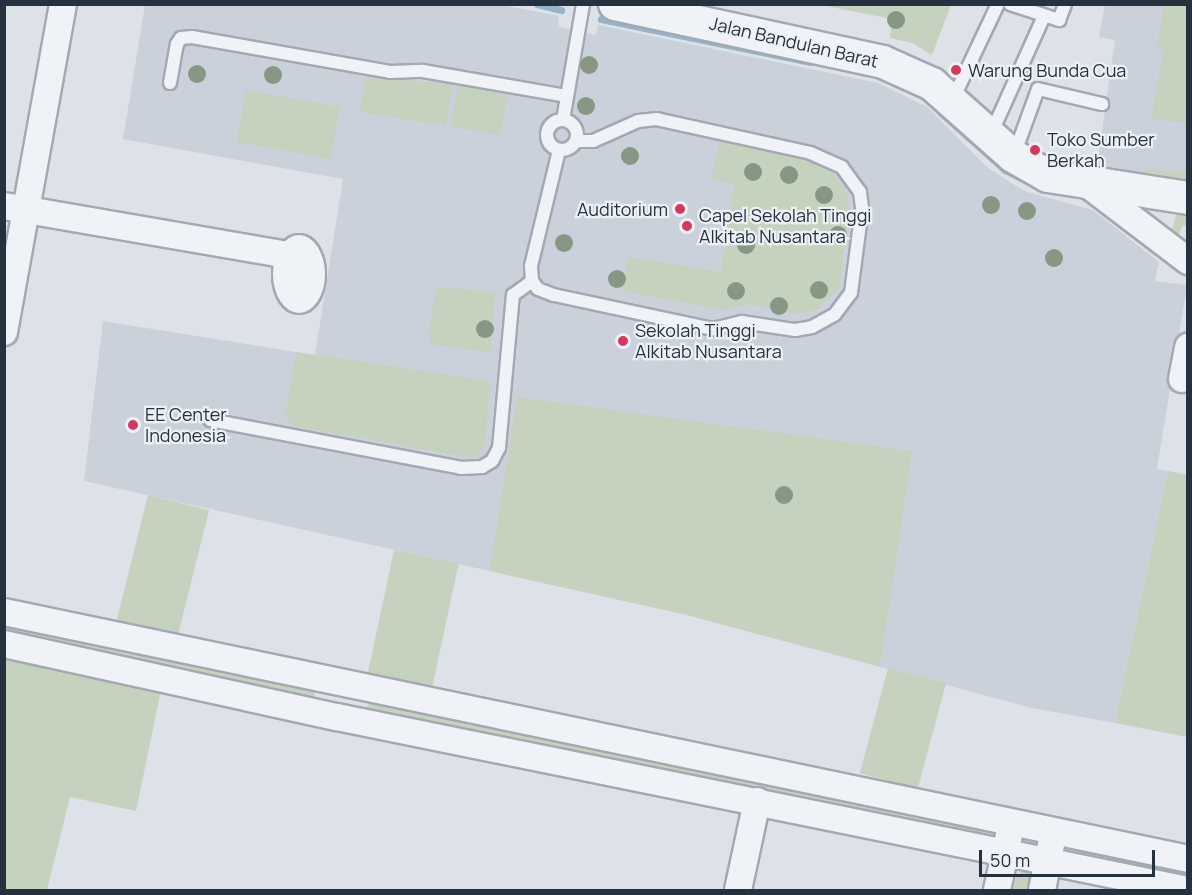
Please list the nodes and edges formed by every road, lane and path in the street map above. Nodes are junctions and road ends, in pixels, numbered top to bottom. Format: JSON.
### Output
{"nodes":[{"id":1,"x":63,"y":4,"type":"edge"},
{"id":2,"x":583,"y":4,"type":"edge"},
{"id":3,"x":615,"y":4,"type":"edge"},
{"id":4,"x":998,"y":4,"type":"edge"},
{"id":5,"x":1010,"y":4,"type":"edge"},
{"id":6,"x":1065,"y":4,"type":"edge"},
{"id":7,"x":704,"y":13,"type":"edge"},
{"id":8,"x":1044,"y":16,"type":"junction"},
{"id":9,"x":170,"y":82,"type":"dead end"},
{"id":10,"x":566,"y":96,"type":"junction"},
{"id":11,"x":953,"y":101,"type":"junction"},
{"id":12,"x":1102,"y":104,"type":"dead end"},
{"id":13,"x":563,"y":120,"type":"junction"},
{"id":14,"x":576,"y":141,"type":"junction"},
{"id":15,"x":1002,"y":146,"type":"junction"},
{"id":16,"x":559,"y":150,"type":"junction"},
{"id":17,"x":1087,"y":184,"type":"junction"},
{"id":18,"x":1188,"y":198,"type":"edge"},
{"id":19,"x":16,"y":208,"type":"edge"},
{"id":20,"x":286,"y":255,"type":"dead end"},
{"id":21,"x":1188,"y":261,"type":"edge"},
{"id":22,"x":532,"y":281,"type":"junction"},
{"id":23,"x":4,"y":332,"type":"edge"},
{"id":24,"x":1187,"y":348,"type":"edge"},
{"id":25,"x":1182,"y":379,"type":"dead end"},
{"id":26,"x":210,"y":420,"type":"dead end"},
{"id":27,"x":4,"y":612,"type":"edge"},
{"id":28,"x":4,"y":644,"type":"edge"},
{"id":29,"x":344,"y":685,"type":"junction"},
{"id":30,"x":337,"y":717,"type":"junction"},
{"id":31,"x":758,"y":801,"type":"junction"},
{"id":32,"x":1011,"y":825,"type":"junction"},
{"id":33,"x":1054,"y":833,"type":"junction"},
{"id":34,"x":1005,"y":851,"type":"junction"},
{"id":35,"x":1188,"y":859,"type":"edge"},
{"id":36,"x":1048,"y":861,"type":"junction"},
{"id":37,"x":1188,"y":890,"type":"edge"},
{"id":38,"x":738,"y":891,"type":"edge"},
{"id":39,"x":997,"y":891,"type":"edge"},
{"id":40,"x":1042,"y":891,"type":"edge"}],
"edges":[{"from":1,"to":19,"type":"street"},
{"from":2,"to":10,"type":"lane"},
{"from":3,"to":7,"type":"street","name":"Jalan Bandulan Barat"},
{"from":4,"to":11,"type":"lane"},
{"from":5,"to":8,"type":"lane"},
{"from":6,"to":8,"type":"lane"},
{"from":7,"to":11,"type":"street","name":"Jalan Bandulan Barat"},
{"from":8,"to":15,"type":"lane"},
{"from":9,"to":10,"type":"lane"},
{"from":10,"to":13,"type":"lane"},
{"from":11,"to":15,"type":"street","name":"Jalan Bandulan Barat"},
{"from":12,"to":15,"type":"lane"},
{"from":13,"to":14,"type":"lane"},
{"from":13,"to":16,"type":"lane"},
{"from":14,"to":16,"type":"lane"},
{"from":14,"to":22,"type":"lane"},
{"from":15,"to":17,"type":"street","name":"Jalan Bandulan Barat"},
{"from":16,"to":22,"type":"lane"},
{"from":17,"to":18,"type":"street","name":"Jalan Bandulan Barat"},
{"from":17,"to":21,"type":"street"},
{"from":19,"to":20,"type":"street"},
{"from":19,"to":23,"type":"street"},
{"from":22,"to":26,"type":"lane"},
{"from":24,"to":25,"type":"street"},
{"from":27,"to":29,"type":"street"},
{"from":28,"to":30,"type":"street"},
{"from":29,"to":30,"type":"street"},
{"from":29,"to":32,"type":"street"},
{"from":30,"to":31,"type":"street"},
{"from":31,"to":34,"type":"street"},
{"from":31,"to":38,"type":"street"},
{"from":32,"to":33,"type":"street"},
{"from":32,"to":34,"type":"street"},
{"from":33,"to":35,"type":"street"},
{"from":33,"to":36,"type":"street"},
{"from":34,"to":36,"type":"street"},
{"from":34,"to":39,"type":"street"},
{"from":36,"to":37,"type":"street"},
{"from":36,"to":40,"type":"street"}]}
